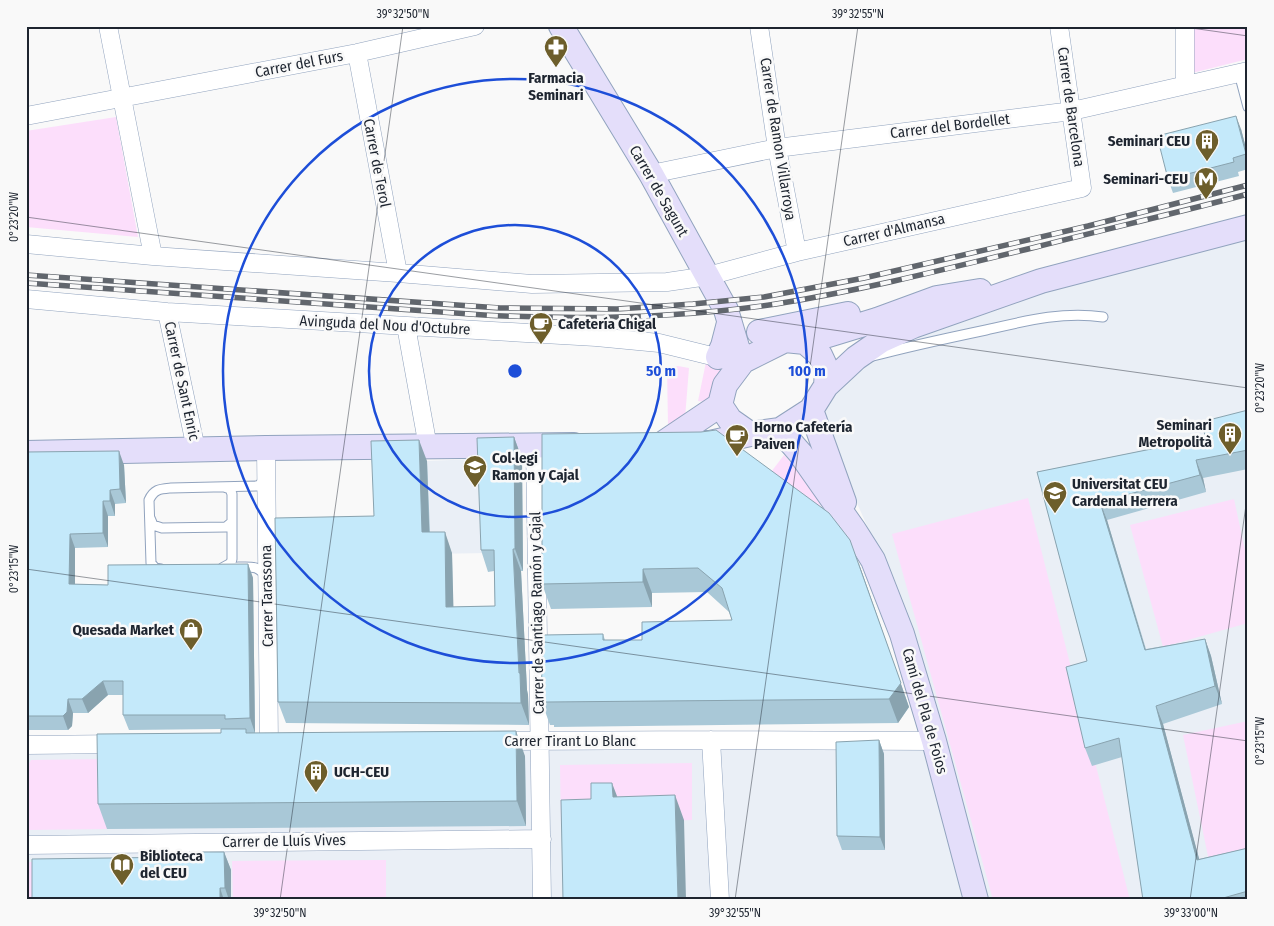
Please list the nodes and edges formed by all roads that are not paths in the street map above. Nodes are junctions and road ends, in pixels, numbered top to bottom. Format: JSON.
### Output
{"nodes":[{"id":1,"x":108,"y":26,"type":"edge"},
{"id":2,"x":475,"y":26,"type":"edge"},
{"id":3,"x":561,"y":26,"type":"edge"},
{"id":4,"x":760,"y":26,"type":"edge"},
{"id":5,"x":1059,"y":26,"type":"edge"},
{"id":6,"x":1185,"y":26,"type":"edge"},
{"id":7,"x":356,"y":53,"type":"junction"},
{"id":8,"x":1243,"y":72,"type":"edge"},
{"id":9,"x":1185,"y":85,"type":"junction"},
{"id":10,"x":121,"y":97,"type":"junction"},
{"id":11,"x":1248,"y":107,"type":"edge"},
{"id":12,"x":1072,"y":111,"type":"junction"},
{"id":13,"x":26,"y":116,"type":"edge"},
{"id":14,"x":777,"y":148,"type":"junction"},
{"id":15,"x":651,"y":174,"type":"junction"},
{"id":16,"x":1082,"y":188,"type":"joint"},
{"id":17,"x":1248,"y":227,"type":"edge"},
{"id":18,"x":26,"y":244,"type":"edge"},
{"id":19,"x":797,"y":252,"type":"junction"},
{"id":20,"x":152,"y":256,"type":"junction"},
{"id":21,"x":398,"y":273,"type":"junction"},
{"id":22,"x":708,"y":276,"type":"junction"},
{"id":23,"x":1041,"y":282,"type":"junction"},
{"id":24,"x":937,"y":298,"type":"junction"},
{"id":25,"x":26,"y":299,"type":"edge"},
{"id":26,"x":168,"y":312,"type":"junction"},
{"id":27,"x":728,"y":315,"type":"junction"},
{"id":28,"x":1103,"y":317,"type":"dead end"},
{"id":29,"x":406,"y":326,"type":"junction"},
{"id":30,"x":759,"y":332,"type":"junction"},
{"id":31,"x":795,"y":341,"type":"junction"},
{"id":32,"x":718,"y":357,"type":"junction"},
{"id":33,"x":856,"y":358,"type":"junction"},
{"id":34,"x":742,"y":363,"type":"junction"},
{"id":35,"x":826,"y":386,"type":"junction"},
{"id":36,"x":720,"y":405,"type":"junction"},
{"id":37,"x":811,"y":410,"type":"junction"},
{"id":38,"x":780,"y":430,"type":"junction"},
{"id":39,"x":750,"y":434,"type":"junction"},
{"id":40,"x":594,"y":445,"type":"edge"},
{"id":41,"x":535,"y":446,"type":"junction"},
{"id":42,"x":428,"y":447,"type":"junction"},
{"id":43,"x":266,"y":448,"type":"junction"},
{"id":44,"x":196,"y":449,"type":"junction"},
{"id":45,"x":26,"y":453,"type":"edge"},
{"id":46,"x":266,"y":479,"type":"junction"},
{"id":47,"x":224,"y":487,"type":"junction"},
{"id":48,"x":150,"y":517,"type":"junction"},
{"id":49,"x":232,"y":522,"type":"junction"},
{"id":50,"x":854,"y":530,"type":"junction"},
{"id":51,"x":168,"y":569,"type":"edge"},
{"id":52,"x":267,"y":579,"type":"junction"},
{"id":53,"x":711,"y":740,"type":"junction"},
{"id":54,"x":539,"y":741,"type":"junction"},
{"id":55,"x":934,"y":741,"type":"junction"},
{"id":56,"x":483,"y":742,"type":"edge"},
{"id":57,"x":252,"y":743,"type":"edge"},
{"id":58,"x":270,"y":743,"type":"junction"},
{"id":59,"x":289,"y":743,"type":"edge"},
{"id":60,"x":140,"y":744,"type":"edge"},
{"id":61,"x":26,"y":745,"type":"edge"},
{"id":62,"x":542,"y":839,"type":"junction"},
{"id":63,"x":26,"y":845,"type":"edge"},
{"id":64,"x":542,"y":900,"type":"edge"},
{"id":65,"x":720,"y":900,"type":"edge"},
{"id":66,"x":976,"y":900,"type":"edge"}],
"edges":[{"from":1,"to":10,"type":"street"},
{"from":2,"to":7,"type":"street","name":"Carrer del Furs"},
{"from":3,"to":15,"type":"street","name":"Carrer de Sagunt"},
{"from":4,"to":14,"type":"street","name":"Carrer de Ramon Villarroya"},
{"from":5,"to":12,"type":"street","name":"Carrer de Barcelona"},
{"from":6,"to":9,"type":"street"},
{"from":7,"to":10,"type":"street","name":"Carrer del Furs"},
{"from":7,"to":21,"type":"street","name":"Carrer de Terol"},
{"from":8,"to":9,"type":"street","name":"Carrer del Bordellet"},
{"from":8,"to":11,"type":"lane"},
{"from":9,"to":12,"type":"street","name":"Carrer del Bordellet"},
{"from":10,"to":13,"type":"street","name":"Carrer del Furs"},
{"from":10,"to":20,"type":"street"},
{"from":12,"to":14,"type":"street","name":"Carrer del Bordellet"},
{"from":12,"to":16,"type":"street","name":"Carrer de Barcelona"},
{"from":14,"to":15,"type":"street","name":"Carrer del Bordellet"},
{"from":14,"to":19,"type":"street","name":"Carrer de Ramon Villarroya"},
{"from":15,"to":22,"type":"street","name":"Carrer de Sagunt"},
{"from":16,"to":19,"type":"street","name":"Carrer d'Almansa"},
{"from":17,"to":23,"type":"street"},
{"from":18,"to":20,"type":"street"},
{"from":19,"to":22,"type":"street","name":"Carrer d'Almansa"},
{"from":20,"to":21,"type":"street"},
{"from":21,"to":22,"type":"street"},
{"from":22,"to":27,"type":"street","name":"Carrer de Sagunt"},
{"from":23,"to":24,"type":"street"},
{"from":23,"to":33,"type":"street"},
{"from":24,"to":30,"type":"street"},
{"from":24,"to":31,"type":"street"},
{"from":25,"to":26,"type":"street","name":"Avinguda del Nou d'Octubre"},
{"from":26,"to":29,"type":"street","name":"Avinguda del Nou d'Octubre"},
{"from":26,"to":44,"type":"street","name":"Carrer de Sant Enric"},
{"from":27,"to":30,"type":"street"},
{"from":27,"to":32,"type":"street"},
{"from":27,"to":34,"type":"street","name":"Carrer de Sagunt"},
{"from":28,"to":33,"type":"lane"},
{"from":29,"to":32,"type":"street","name":"Avinguda del Nou d'Octubre"},
{"from":29,"to":42,"type":"street"},
{"from":30,"to":31,"type":"street"},
{"from":31,"to":34,"type":"street"},
{"from":31,"to":35,"type":"street"},
{"from":32,"to":34,"type":"street","name":"Avinguda del Nou d'Octubre"},
{"from":33,"to":35,"type":"street"},
{"from":34,"to":36,"type":"street"},
{"from":35,"to":37,"type":"street"},
{"from":36,"to":39,"type":"street"},
{"from":36,"to":39,"type":"street"},
{"from":37,"to":38,"type":"street"},
{"from":37,"to":50,"type":"street","name":"Camí del Pla de Foios"},
{"from":38,"to":39,"type":"street"},
{"from":38,"to":50,"type":"street","name":"Camí del Pla de Foios"},
{"from":40,"to":41,"type":"street"},
{"from":41,"to":42,"type":"street"},
{"from":41,"to":54,"type":"street","name":"Carrer de Santiago Ramón y Cajal"},
{"from":42,"to":43,"type":"street"},
{"from":43,"to":44,"type":"street"},
{"from":43,"to":46,"type":"street","name":"Carrer Tarassona"},
{"from":44,"to":45,"type":"street"},
{"from":46,"to":47,"type":"lane"},
{"from":46,"to":52,"type":"street","name":"Carrer Tarassona"},
{"from":47,"to":48,"type":"lane"},
{"from":47,"to":49,"type":"lane"},
{"from":48,"to":49,"type":"lane"},
{"from":48,"to":51,"type":"lane"},
{"from":49,"to":52,"type":"lane"},
{"from":50,"to":55,"type":"street","name":"Camí del Pla de Foios"},
{"from":52,"to":58,"type":"street","name":"Carrer Tarassona"},
{"from":53,"to":54,"type":"street","name":"Carrer Tirant Lo Blanc"},
{"from":53,"to":55,"type":"street","name":"Carrer Tirant Lo Blanc"},
{"from":53,"to":65,"type":"street"},
{"from":54,"to":56,"type":"street","name":"Carrer Tirant Lo Blanc"},
{"from":54,"to":62,"type":"street","name":"Carrer de Santiago Ramón y Cajal"},
{"from":55,"to":66,"type":"street","name":"Camí del Pla de Foios"},
{"from":57,"to":58,"type":"street"},
{"from":58,"to":59,"type":"street"},
{"from":60,"to":61,"type":"street"},
{"from":62,"to":63,"type":"street","name":"Carrer de Lluís Vives"},
{"from":62,"to":64,"type":"street","name":"Carrer de Santiago Ramón y Cajal"}]}
